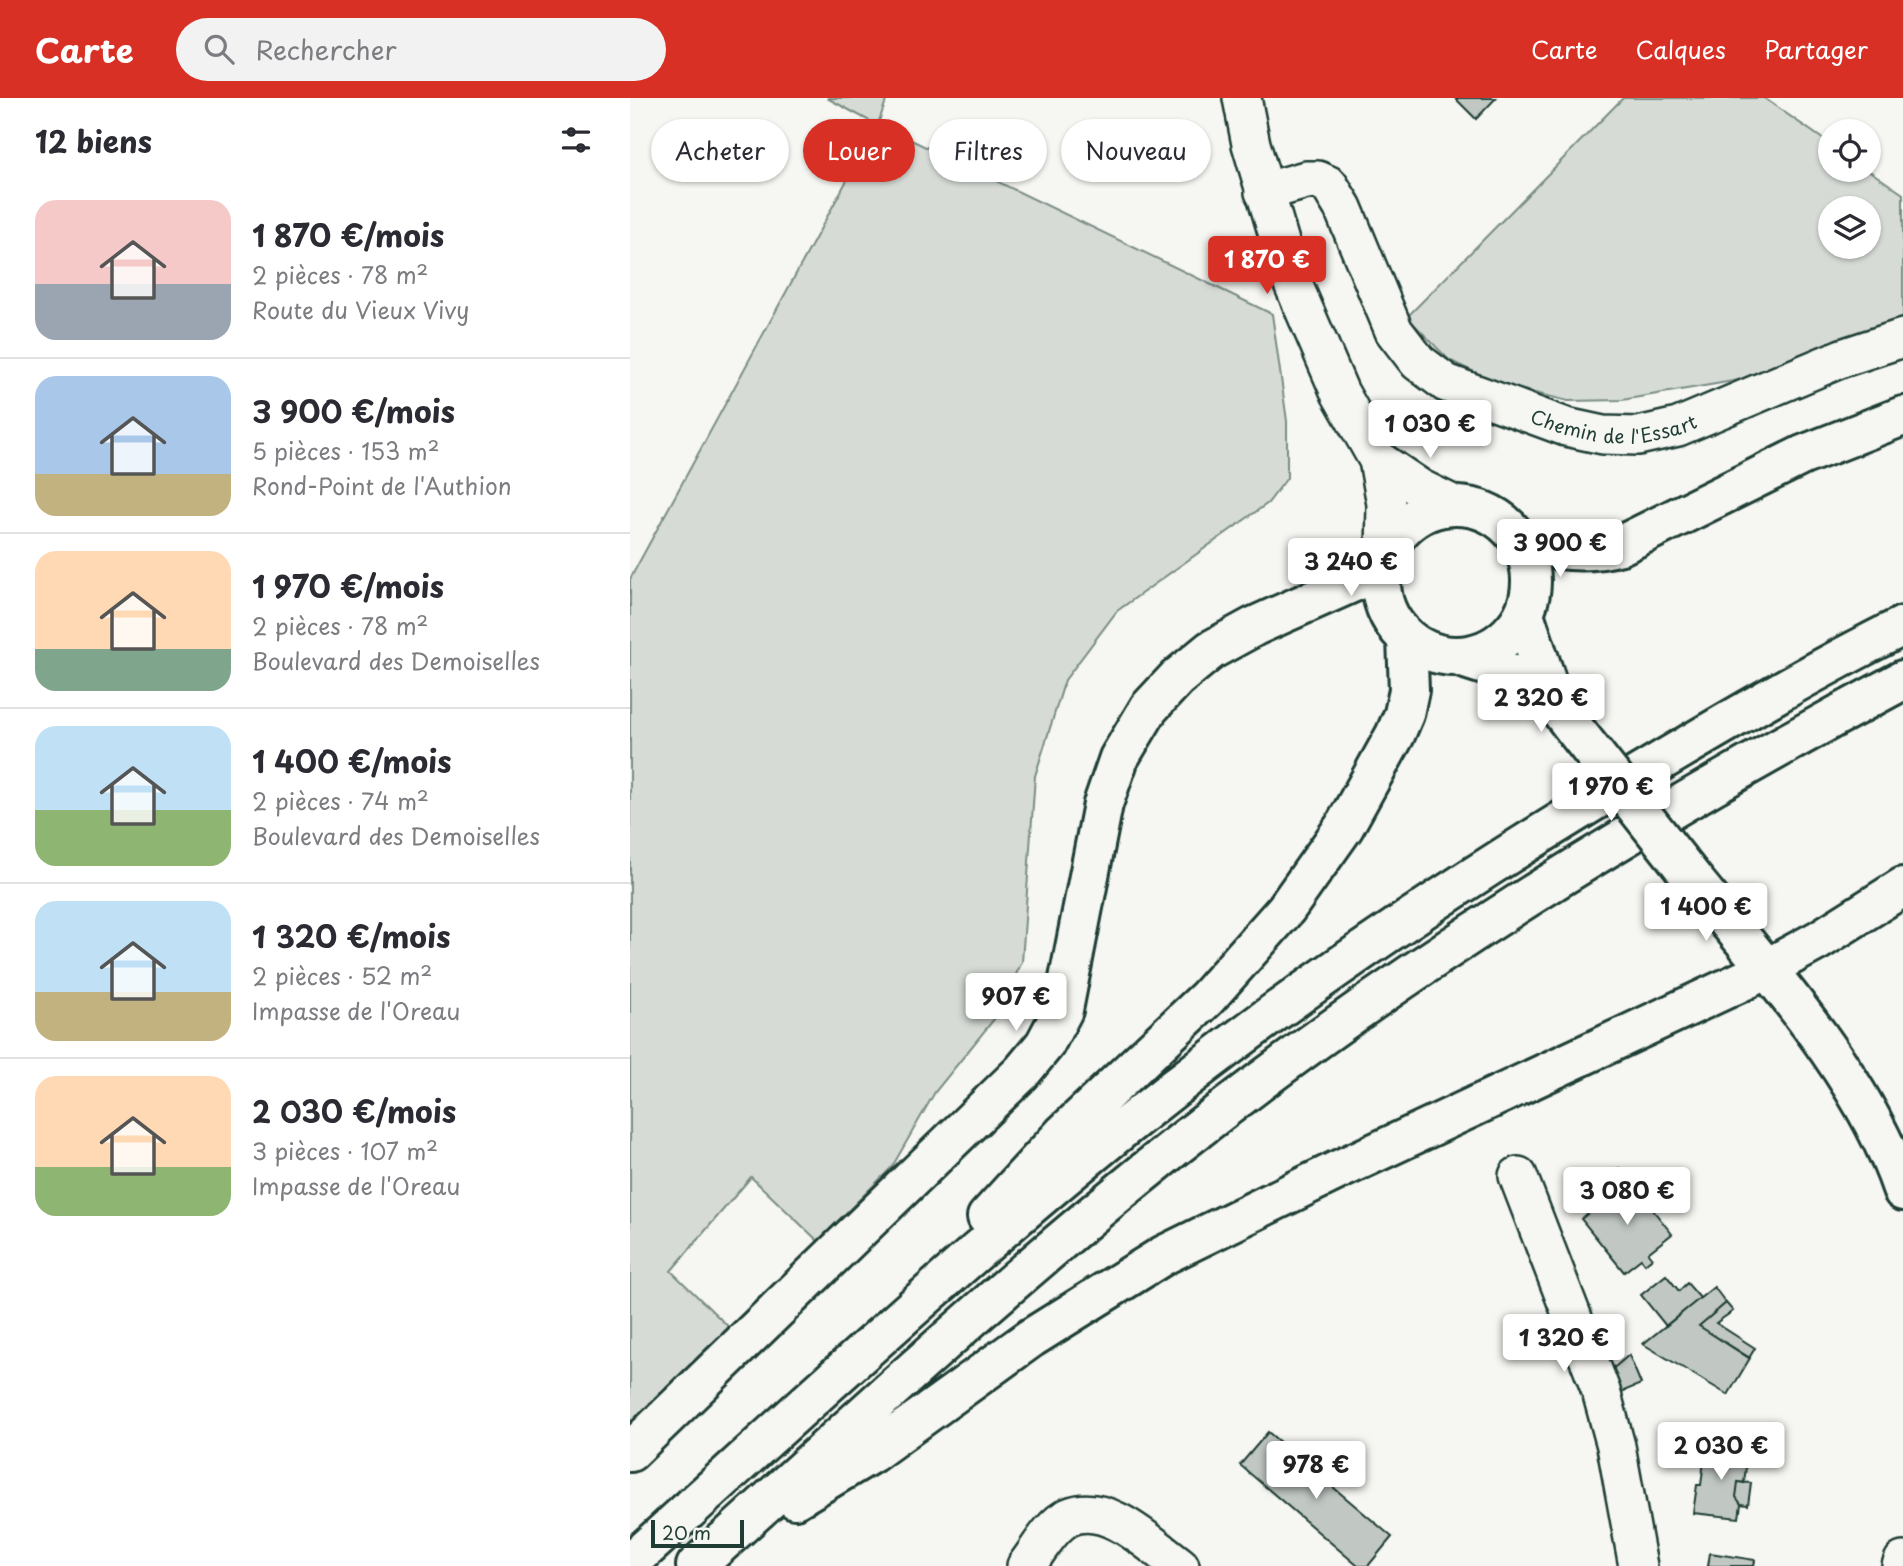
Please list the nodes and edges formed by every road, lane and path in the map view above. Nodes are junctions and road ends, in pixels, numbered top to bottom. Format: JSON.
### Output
{"nodes":[{"id":1,"x":1242,"y":98,"type":"edge"},
{"id":2,"x":1264,"y":192,"type":"junction"},
{"id":3,"x":1903,"y":338,"type":"edge"},
{"id":4,"x":1903,"y":416,"type":"edge"},
{"id":5,"x":1378,"y":460,"type":"junction"},
{"id":6,"x":1456,"y":506,"type":"junction"},
{"id":7,"x":1520,"y":541,"type":"junction"},
{"id":8,"x":1383,"y":562,"type":"junction"},
{"id":9,"x":1303,"y":607,"type":"junction"},
{"id":10,"x":1524,"y":614,"type":"junction"},
{"id":11,"x":1903,"y":626,"type":"edge"},
{"id":12,"x":1397,"y":627,"type":"junction"},
{"id":13,"x":1459,"y":657,"type":"junction"},
{"id":14,"x":1903,"y":680,"type":"edge"},
{"id":15,"x":1553,"y":701,"type":"junction"},
{"id":16,"x":1903,"y":887,"type":"edge"},
{"id":17,"x":1766,"y":969,"type":"junction"},
{"id":18,"x":1518,"y":1176,"type":"dead end"},
{"id":19,"x":1903,"y":1191,"type":"edge"},
{"id":20,"x":860,"y":1355,"type":"junction"},
{"id":21,"x":630,"y":1452,"type":"edge"},
{"id":22,"x":709,"y":1555,"type":"edge"},
{"id":23,"x":630,"y":1563,"type":"edge"},
{"id":24,"x":1026,"y":1566,"type":"edge"},
{"id":25,"x":1180,"y":1566,"type":"edge"},
{"id":26,"x":1637,"y":1566,"type":"edge"}],
"edges":[{"from":1,"to":2,"type":"street"},
{"from":2,"to":3,"type":"street","name":"Chemin de l'Essart"},
{"from":2,"to":5,"type":"street"},
{"from":4,"to":7,"type":"main road"},
{"from":5,"to":6,"type":"street"},
{"from":5,"to":8,"type":"street"},
{"from":6,"to":7,"type":"main road"},
{"from":6,"to":8,"type":"main road"},
{"from":7,"to":10,"type":"main road"},
{"from":8,"to":9,"type":"main road"},
{"from":8,"to":12,"type":"main road"},
{"from":9,"to":12,"type":"main road"},
{"from":9,"to":21,"type":"main road"},
{"from":10,"to":13,"type":"main road"},
{"from":10,"to":15,"type":"main road"},
{"from":11,"to":20,"type":"main road"},
{"from":12,"to":13,"type":"main road"},
{"from":12,"to":20,"type":"main road"},
{"from":13,"to":15,"type":"main road"},
{"from":14,"to":22,"type":"main road"},
{"from":15,"to":17,"type":"main road","bridge":true},
{"from":16,"to":17,"type":"main road"},
{"from":17,"to":19,"type":"main road"},
{"from":17,"to":22,"type":"main road"},
{"from":18,"to":26,"type":"street"},
{"from":20,"to":23,"type":"main road"},
{"from":24,"to":25,"type":"street"}]}
